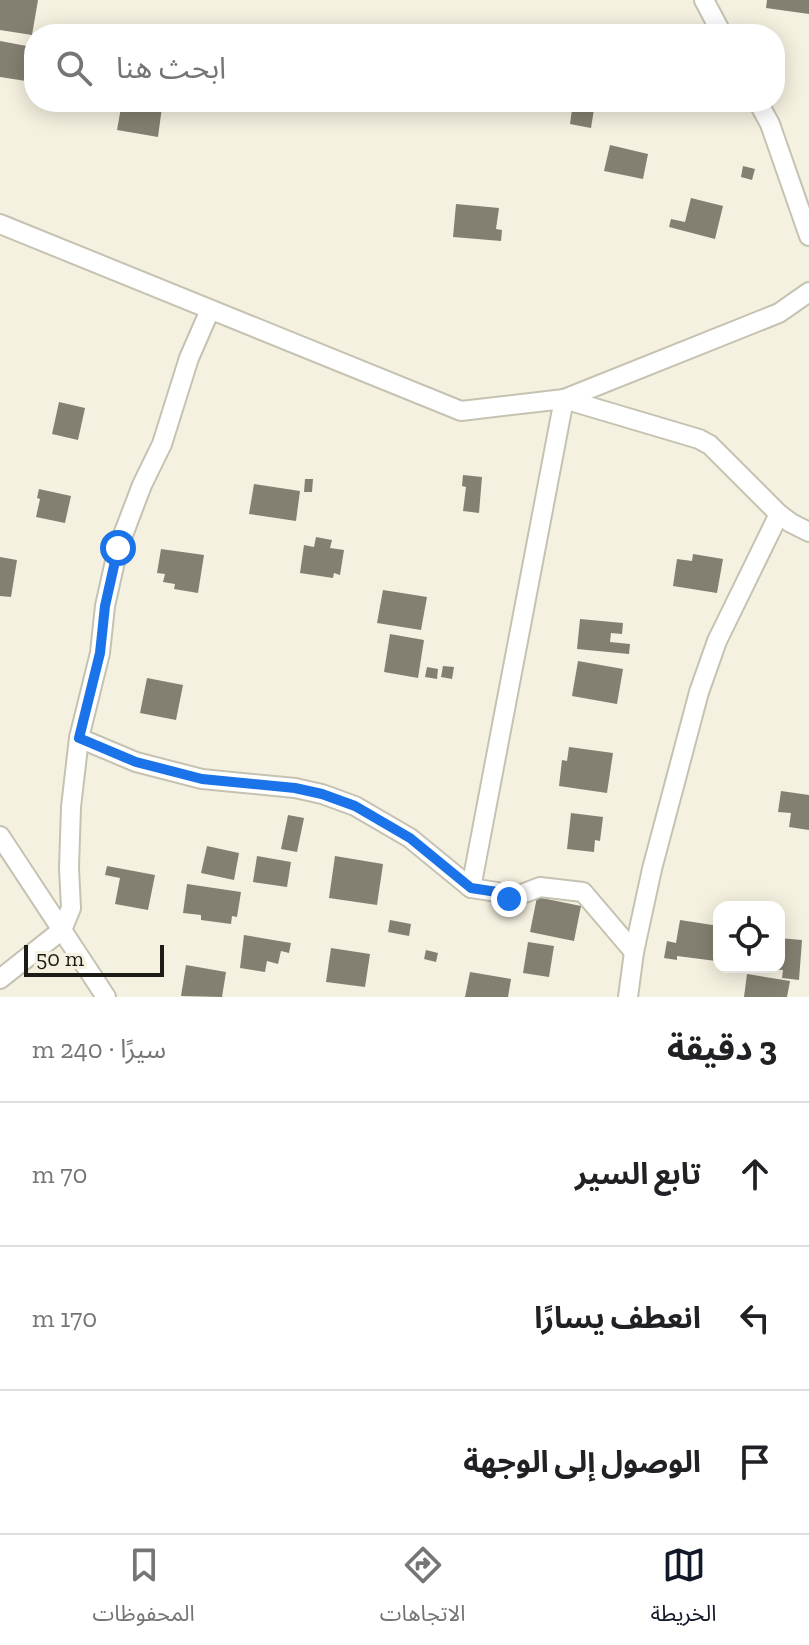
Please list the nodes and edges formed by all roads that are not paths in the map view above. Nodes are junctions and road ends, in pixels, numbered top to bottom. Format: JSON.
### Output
{"nodes":[{"id":1,"x":704,"y":0,"type":"edge"},
{"id":2,"x":717,"y":24,"type":"edge"},
{"id":3,"x":763,"y":112,"type":"edge"},
{"id":4,"x":0,"y":224,"type":"edge"},
{"id":5,"x":809,"y":236,"type":"edge"},
{"id":6,"x":809,"y":292,"type":"edge"},
{"id":7,"x":210,"y":310,"type":"junction"},
{"id":8,"x":564,"y":399,"type":"junction"},
{"id":9,"x":779,"y":514,"type":"junction"},
{"id":10,"x":809,"y":532,"type":"edge"},
{"id":11,"x":79,"y":738,"type":"junction"},
{"id":12,"x":0,"y":836,"type":"edge"},
{"id":13,"x":471,"y":888,"type":"junction"},
{"id":14,"x":62,"y":930,"type":"junction"},
{"id":15,"x":634,"y":952,"type":"junction"},
{"id":16,"x":0,"y":979,"type":"edge"},
{"id":17,"x":106,"y":997,"type":"edge"},
{"id":18,"x":628,"y":997,"type":"edge"}],
"edges":[{"from":1,"to":2,"type":"street"},
{"from":3,"to":5,"type":"street"},
{"from":4,"to":7,"type":"street"},
{"from":6,"to":8,"type":"street"},
{"from":7,"to":8,"type":"street"},
{"from":7,"to":11,"type":"street"},
{"from":8,"to":9,"type":"street"},
{"from":8,"to":13,"type":"street"},
{"from":9,"to":10,"type":"street"},
{"from":9,"to":15,"type":"street"},
{"from":11,"to":13,"type":"street"},
{"from":11,"to":14,"type":"street"},
{"from":12,"to":14,"type":"street"},
{"from":13,"to":15,"type":"street"},
{"from":14,"to":16,"type":"street"},
{"from":14,"to":17,"type":"street"},
{"from":15,"to":18,"type":"street"}]}
